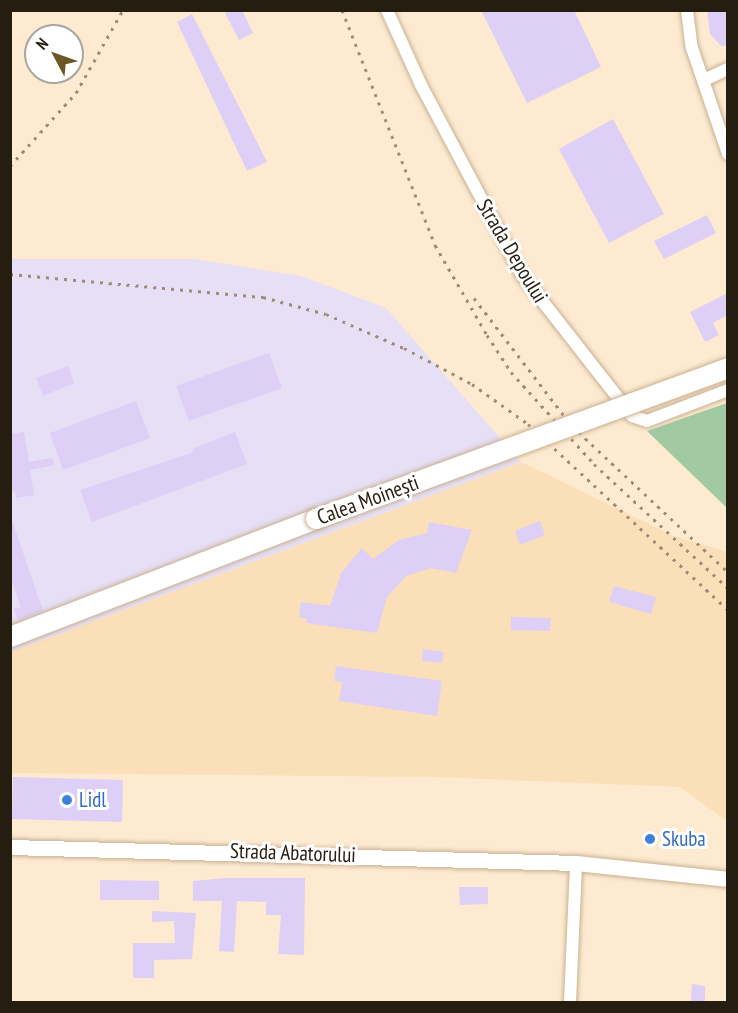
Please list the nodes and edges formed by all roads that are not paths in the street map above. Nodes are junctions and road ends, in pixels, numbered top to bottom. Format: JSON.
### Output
{"nodes":[{"id":1,"x":387,"y":10,"type":"edge"},
{"id":2,"x":687,"y":10,"type":"edge"},
{"id":3,"x":728,"y":69,"type":"edge"},
{"id":4,"x":704,"y":81,"type":"junction"},
{"id":5,"x":728,"y":154,"type":"edge"},
{"id":6,"x":728,"y":368,"type":"edge"},
{"id":7,"x":728,"y":390,"type":"edge"},
{"id":8,"x":10,"y":637,"type":"edge"},
{"id":9,"x":10,"y":847,"type":"edge"},
{"id":10,"x":576,"y":862,"type":"junction"},
{"id":11,"x":728,"y":879,"type":"edge"},
{"id":12,"x":570,"y":1002,"type":"edge"}],
"edges":[{"from":1,"to":7,"type":"street","name":"Strada Depoului"},
{"from":2,"to":4,"type":"street"},
{"from":3,"to":4,"type":"street"},
{"from":4,"to":5,"type":"street"},
{"from":6,"to":8,"type":"main road","name":"Calea Moinești","bridge":true},
{"from":9,"to":10,"type":"street","name":"Strada Abatorului"},
{"from":10,"to":11,"type":"street","name":"Strada Abatorului"},
{"from":10,"to":12,"type":"street"}]}
